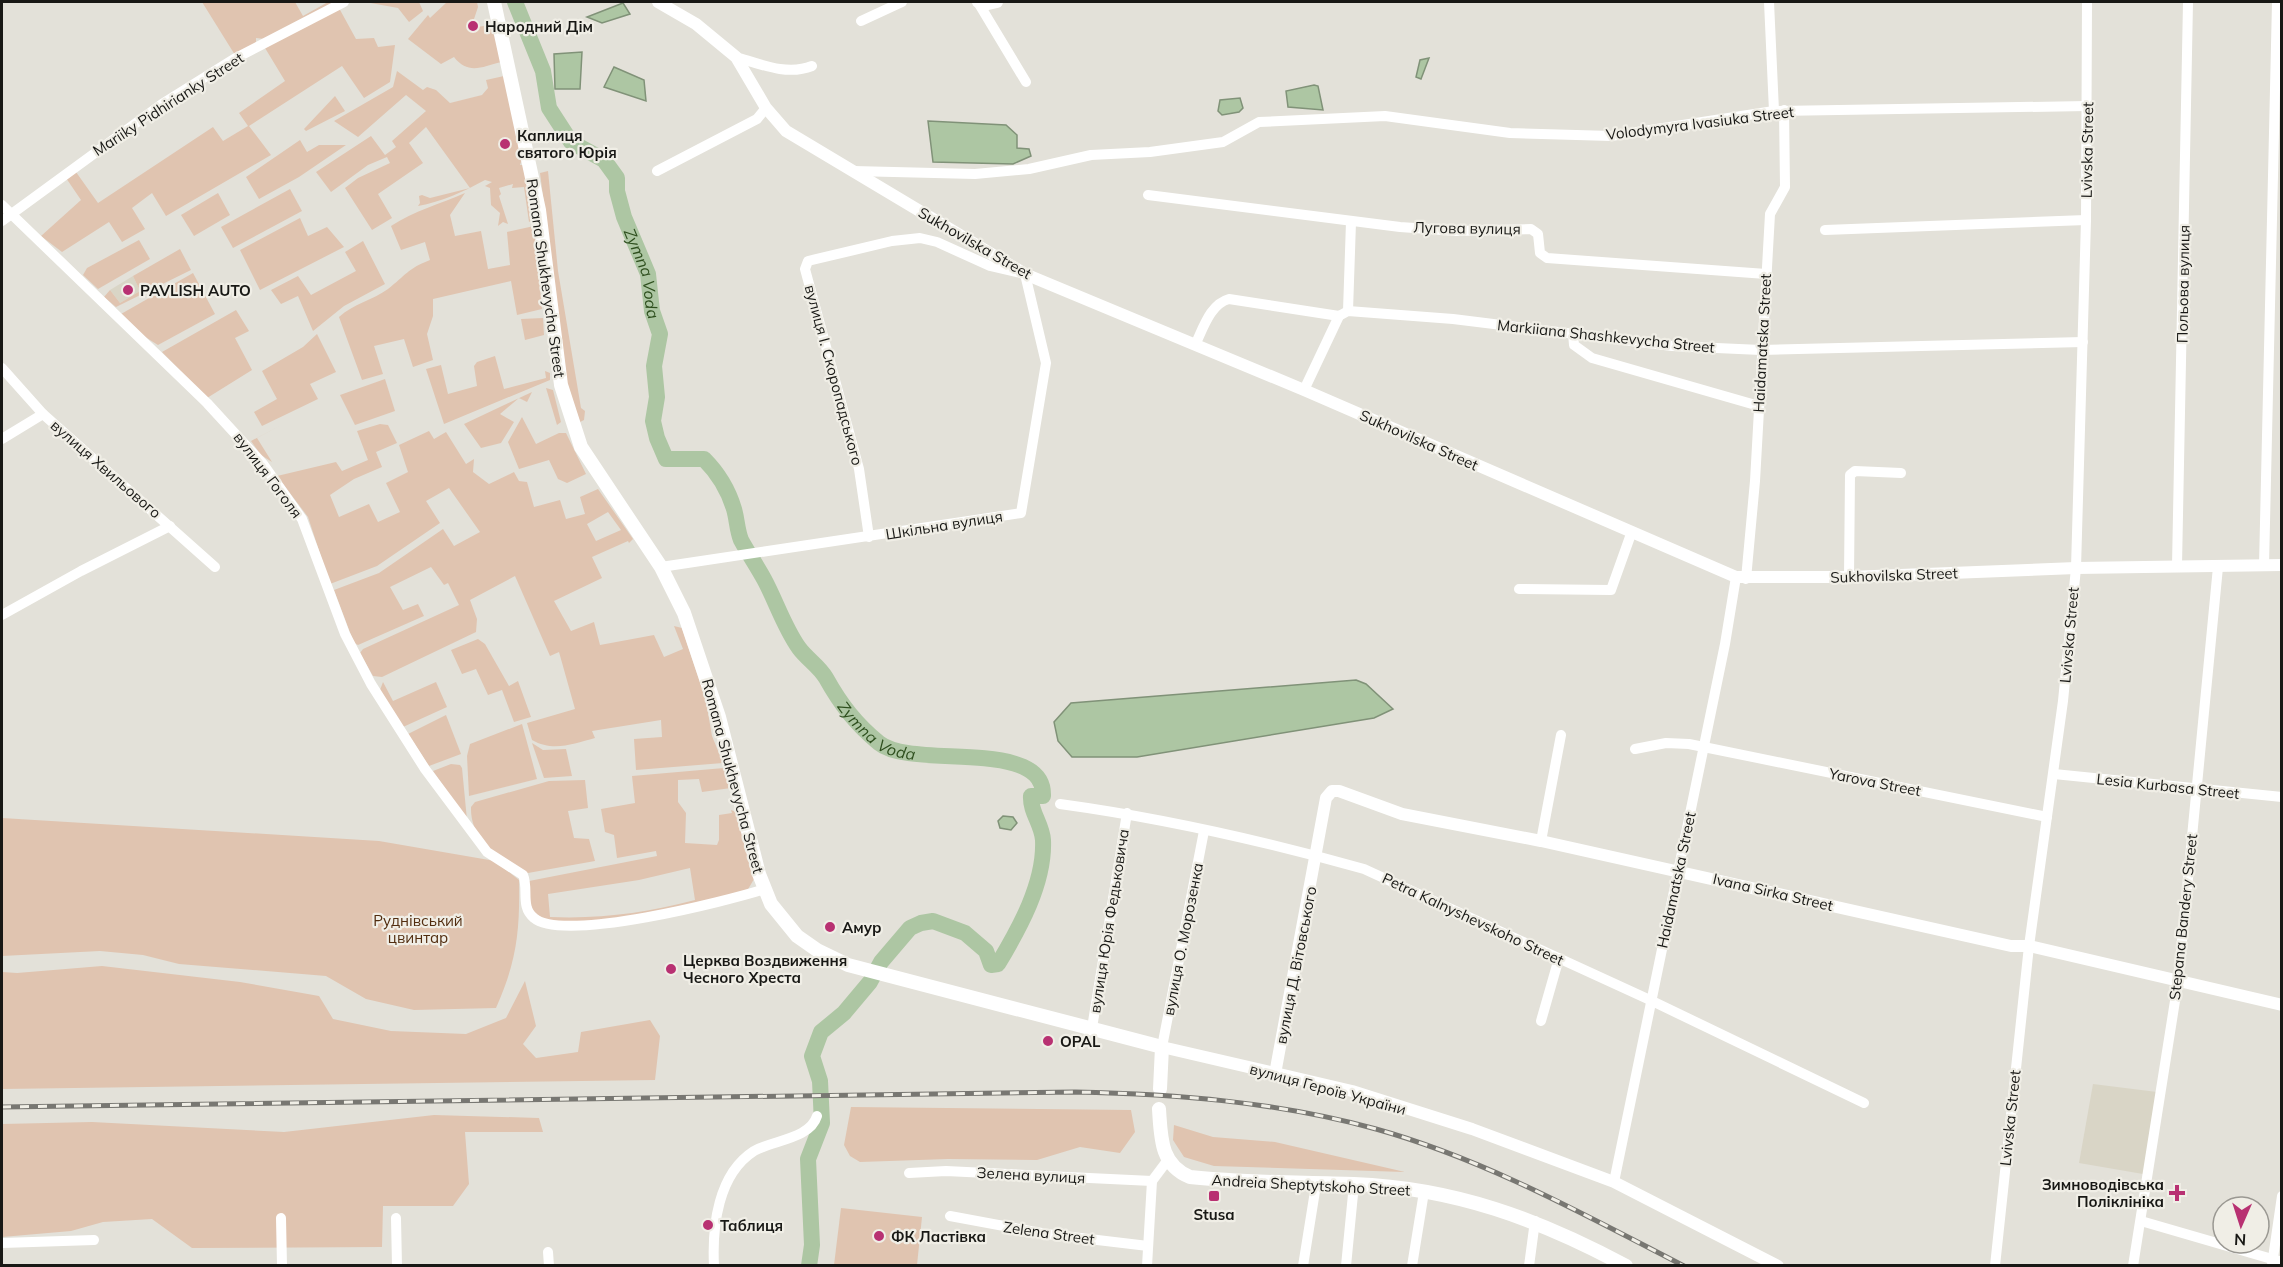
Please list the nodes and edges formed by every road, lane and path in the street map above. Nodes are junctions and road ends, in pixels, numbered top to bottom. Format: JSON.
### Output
{"nodes":[{"id":1,"x":344,"y":2,"type":"edge"},
{"id":2,"x":494,"y":2,"type":"edge"},
{"id":3,"x":658,"y":2,"type":"edge"},
{"id":4,"x":902,"y":2,"type":"edge"},
{"id":5,"x":997,"y":2,"type":"edge"},
{"id":6,"x":1769,"y":2,"type":"edge"},
{"id":7,"x":2087,"y":2,"type":"edge"},
{"id":8,"x":2188,"y":2,"type":"edge"},
{"id":9,"x":2277,"y":2,"type":"edge"},
{"id":10,"x":978,"y":3,"type":"edge"},
{"id":11,"x":861,"y":21,"type":"dead end"},
{"id":12,"x":735,"y":57,"type":"junction"},
{"id":13,"x":812,"y":66,"type":"dead end"},
{"id":14,"x":1026,"y":82,"type":"dead end"},
{"id":15,"x":2087,"y":106,"type":"junction"},
{"id":16,"x":766,"y":108,"type":"junction"},
{"id":17,"x":1779,"y":110,"type":"junction"},
{"id":18,"x":657,"y":171,"type":"dead end"},
{"id":19,"x":853,"y":171,"type":"junction"},
{"id":20,"x":1148,"y":195,"type":"dead end"},
{"id":21,"x":2,"y":205,"type":"edge"},
{"id":22,"x":6,"y":217,"type":"edge"},
{"id":23,"x":2086,"y":220,"type":"junction"},
{"id":24,"x":1351,"y":222,"type":"junction"},
{"id":25,"x":1825,"y":230,"type":"dead end"},
{"id":26,"x":1025,"y":274,"type":"junction"},
{"id":27,"x":1766,"y":274,"type":"junction"},
{"id":28,"x":1343,"y":314,"type":"junction"},
{"id":29,"x":1573,"y":333,"type":"junction"},
{"id":30,"x":2083,"y":342,"type":"junction"},
{"id":31,"x":1195,"y":345,"type":"junction"},
{"id":32,"x":1761,"y":350,"type":"junction"},
{"id":33,"x":2,"y":368,"type":"edge"},
{"id":34,"x":1304,"y":390,"type":"junction"},
{"id":35,"x":1759,"y":406,"type":"junction"},
{"id":36,"x":43,"y":414,"type":"junction"},
{"id":37,"x":2,"y":440,"type":"edge"},
{"id":38,"x":1901,"y":473,"type":"dead end"},
{"id":39,"x":170,"y":526,"type":"junction"},
{"id":40,"x":1631,"y":534,"type":"junction"},
{"id":41,"x":869,"y":537,"type":"junction"},
{"id":42,"x":2282,"y":565,"type":"edge"},
{"id":43,"x":2177,"y":566,"type":"junction"},
{"id":44,"x":2264,"y":566,"type":"junction"},
{"id":45,"x":215,"y":567,"type":"dead end"},
{"id":46,"x":661,"y":567,"type":"junction"},
{"id":47,"x":2218,"y":567,"type":"junction"},
{"id":48,"x":2076,"y":568,"type":"junction"},
{"id":49,"x":1849,"y":577,"type":"junction"},
{"id":50,"x":1741,"y":578,"type":"junction"},
{"id":51,"x":1519,"y":590,"type":"dead end"},
{"id":52,"x":2,"y":615,"type":"edge"},
{"id":53,"x":1561,"y":735,"type":"dead end"},
{"id":54,"x":1704,"y":747,"type":"junction"},
{"id":55,"x":1635,"y":749,"type":"dead end"},
{"id":56,"x":2054,"y":774,"type":"junction"},
{"id":57,"x":2196,"y":789,"type":"junction"},
{"id":58,"x":2282,"y":797,"type":"edge"},
{"id":59,"x":1060,"y":804,"type":"dead end"},
{"id":60,"x":1127,"y":813,"type":"junction"},
{"id":61,"x":2048,"y":817,"type":"junction"},
{"id":62,"x":1204,"y":831,"type":"junction"},
{"id":63,"x":1541,"y":841,"type":"junction"},
{"id":64,"x":1316,"y":856,"type":"junction"},
{"id":65,"x":1678,"y":871,"type":"junction"},
{"id":66,"x":765,"y":889,"type":"junction"},
{"id":67,"x":2029,"y":946,"type":"junction"},
{"id":68,"x":1559,"y":958,"type":"junction"},
{"id":69,"x":859,"y":969,"type":"joint"},
{"id":70,"x":2178,"y":982,"type":"junction"},
{"id":71,"x":1650,"y":1000,"type":"junction"},
{"id":72,"x":2282,"y":1005,"type":"edge"},
{"id":73,"x":1541,"y":1021,"type":"dead end"},
{"id":74,"x":1092,"y":1028,"type":"junction"},
{"id":75,"x":1162,"y":1047,"type":"junction"},
{"id":76,"x":1275,"y":1074,"type":"junction"},
{"id":77,"x":1160,"y":1089,"type":"dead end"},
{"id":78,"x":1864,"y":1103,"type":"dead end"},
{"id":79,"x":1159,"y":1109,"type":"dead end"},
{"id":80,"x":817,"y":1116,"type":"dead end"},
{"id":81,"x":1167,"y":1161,"type":"junction"},
{"id":82,"x":909,"y":1173,"type":"dead end"},
{"id":83,"x":1152,"y":1181,"type":"junction"},
{"id":84,"x":1614,"y":1182,"type":"junction"},
{"id":85,"x":1354,"y":1184,"type":"junction"},
{"id":86,"x":1316,"y":1185,"type":"junction"},
{"id":87,"x":1424,"y":1192,"type":"junction"},
{"id":88,"x":2282,"y":1196,"type":"edge"},
{"id":89,"x":950,"y":1216,"type":"dead end"},
{"id":90,"x":281,"y":1218,"type":"dead end"},
{"id":91,"x":396,"y":1218,"type":"dead end"},
{"id":92,"x":1534,"y":1221,"type":"junction"},
{"id":93,"x":2141,"y":1221,"type":"junction"},
{"id":94,"x":94,"y":1240,"type":"dead end"},
{"id":95,"x":2,"y":1242,"type":"edge"},
{"id":96,"x":1148,"y":1246,"type":"junction"},
{"id":97,"x":548,"y":1252,"type":"dead end"},
{"id":98,"x":2275,"y":1262,"type":"edge"},
{"id":99,"x":282,"y":1266,"type":"edge"},
{"id":100,"x":397,"y":1266,"type":"edge"},
{"id":101,"x":549,"y":1266,"type":"edge"},
{"id":102,"x":714,"y":1266,"type":"edge"},
{"id":103,"x":1147,"y":1266,"type":"edge"},
{"id":104,"x":1303,"y":1266,"type":"edge"},
{"id":105,"x":1346,"y":1266,"type":"edge"},
{"id":106,"x":1412,"y":1266,"type":"edge"},
{"id":107,"x":1529,"y":1266,"type":"edge"},
{"id":108,"x":1626,"y":1266,"type":"edge"},
{"id":109,"x":1778,"y":1266,"type":"edge"},
{"id":110,"x":1995,"y":1266,"type":"edge"},
{"id":111,"x":2133,"y":1266,"type":"edge"}],
"edges":[{"from":1,"to":22,"type":"street","name":"Mariiky Pidhirianky Street"},
{"from":2,"to":46,"type":"main road","name":"Romana Shukhevycha Street"},
{"from":3,"to":12,"type":"street","name":"Sukhovilska Street"},
{"from":4,"to":11,"type":"street"},
{"from":5,"to":10,"type":"street"},
{"from":6,"to":17,"type":"street","name":"Haidamatska Street"},
{"from":7,"to":15,"type":"street","name":"Lvivska Street"},
{"from":8,"to":43,"type":"street","name":"Польова вулиця"},
{"from":9,"to":44,"type":"street"},
{"from":10,"to":14,"type":"street"},
{"from":12,"to":13,"type":"street"},
{"from":12,"to":16,"type":"street","name":"Sukhovilska Street"},
{"from":15,"to":17,"type":"street","name":"Volodymyra Ivasiuka Street"},
{"from":15,"to":23,"type":"street","name":"Lvivska Street"},
{"from":16,"to":18,"type":"street"},
{"from":16,"to":19,"type":"street","name":"Sukhovilska Street"},
{"from":17,"to":19,"type":"street","name":"Volodymyra Ivasiuka Street"},
{"from":17,"to":27,"type":"street","name":"Haidamatska Street"},
{"from":19,"to":26,"type":"street","name":"Sukhovilska Street"},
{"from":20,"to":24,"type":"street","name":"Лугова вулиця"},
{"from":21,"to":22,"type":"street","name":"вулиця Гоголя"},
{"from":22,"to":66,"type":"street","name":"вулиця Гоголя"},
{"from":23,"to":25,"type":"street"},
{"from":23,"to":30,"type":"street","name":"Lvivska Street"},
{"from":24,"to":27,"type":"street","name":"Лугова вулиця"},
{"from":24,"to":28,"type":"street"},
{"from":26,"to":31,"type":"street","name":"Sukhovilska Street"},
{"from":26,"to":41,"type":"street","name":"Шкільна вулиця"},
{"from":26,"to":41,"type":"street","name":"вулиця І. Скоропадського"},
{"from":27,"to":32,"type":"street","name":"Haidamatska Street"},
{"from":28,"to":29,"type":"street","name":"Markiiana Shashkevycha Street"},
{"from":28,"to":31,"type":"street","name":"Markiiana Shashkevycha Street"},
{"from":28,"to":34,"type":"street"},
{"from":29,"to":32,"type":"street","name":"Markiiana Shashkevycha Street"},
{"from":29,"to":35,"type":"street"},
{"from":30,"to":32,"type":"street","name":"Markiiana Shashkevycha Street"},
{"from":30,"to":48,"type":"street","name":"Lvivska Street"},
{"from":31,"to":34,"type":"street","name":"Sukhovilska Street"},
{"from":32,"to":35,"type":"street","name":"Haidamatska Street"},
{"from":33,"to":36,"type":"street","name":"вулиця Хвильового"},
{"from":34,"to":40,"type":"street","name":"Sukhovilska Street"},
{"from":35,"to":50,"type":"street","name":"Haidamatska Street"},
{"from":36,"to":37,"type":"street"},
{"from":36,"to":39,"type":"street","name":"вулиця Хвильового"},
{"from":38,"to":49,"type":"street"},
{"from":39,"to":45,"type":"street","name":"вулиця Хвильового"},
{"from":39,"to":52,"type":"street"},
{"from":40,"to":50,"type":"street","name":"Sukhovilska Street"},
{"from":40,"to":51,"type":"street"},
{"from":41,"to":46,"type":"street","name":"Шкільна вулиця"},
{"from":42,"to":44,"type":"street","name":"Sukhovilska Street"},
{"from":43,"to":47,"type":"street","name":"Sukhovilska Street"},
{"from":43,"to":48,"type":"street","name":"Sukhovilska Street"},
{"from":44,"to":47,"type":"street","name":"Sukhovilska Street"},
{"from":46,"to":66,"type":"main road","name":"Romana Shukhevycha Street"},
{"from":47,"to":57,"type":"street","name":"Stepana Bandery Street"},
{"from":48,"to":49,"type":"street","name":"Sukhovilska Street"},
{"from":48,"to":56,"type":"street","name":"Lvivska Street"},
{"from":49,"to":50,"type":"street","name":"Sukhovilska Street"},
{"from":50,"to":54,"type":"street","name":"Haidamatska Street"},
{"from":53,"to":63,"type":"street"},
{"from":54,"to":55,"type":"street","name":"Yarova Street"},
{"from":54,"to":61,"type":"street","name":"Yarova Street"},
{"from":54,"to":65,"type":"street","name":"Haidamatska Street"},
{"from":56,"to":57,"type":"street","name":"Lesia Kurbasa Street"},
{"from":56,"to":61,"type":"street","name":"Lvivska Street"},
{"from":57,"to":58,"type":"street","name":"Lesia Kurbasa Street"},
{"from":57,"to":70,"type":"street","name":"Stepana Bandery Street"},
{"from":59,"to":60,"type":"street","name":"Petra Kalnyshevskoho Street"},
{"from":60,"to":62,"type":"street","name":"Petra Kalnyshevskoho Street"},
{"from":60,"to":74,"type":"street","name":"вулиця Юрія Федьковича"},
{"from":61,"to":67,"type":"street","name":"Lvivska Street"},
{"from":62,"to":64,"type":"street","name":"Petra Kalnyshevskoho Street"},
{"from":62,"to":75,"type":"street","name":"вулиця О. Морозенка"},
{"from":63,"to":64,"type":"street","name":"Ivana Sirka Street"},
{"from":63,"to":65,"type":"street","name":"Ivana Sirka Street"},
{"from":64,"to":68,"type":"street","name":"Petra Kalnyshevskoho Street"},
{"from":64,"to":76,"type":"street","name":"вулиця Д. Вітовського"},
{"from":65,"to":67,"type":"street","name":"Ivana Sirka Street"},
{"from":65,"to":71,"type":"street","name":"Haidamatska Street"},
{"from":66,"to":69,"type":"main road","name":"Romana Shukhevycha Street"},
{"from":67,"to":70,"type":"street","name":"Ivana Sirka Street"},
{"from":67,"to":110,"type":"street","name":"Lvivska Street"},
{"from":68,"to":71,"type":"street","name":"Petra Kalnyshevskoho Street"},
{"from":68,"to":73,"type":"street"},
{"from":69,"to":74,"type":"main road","name":"вулиця Героїв України"},
{"from":70,"to":72,"type":"street","name":"Ivana Sirka Street"},
{"from":70,"to":93,"type":"street","name":"Stepana Bandery Street"},
{"from":71,"to":78,"type":"street","name":"Petra Kalnyshevskoho Street"},
{"from":71,"to":84,"type":"street","name":"Haidamatska Street"},
{"from":74,"to":75,"type":"main road","name":"вулиця Героїв України"},
{"from":75,"to":76,"type":"street","name":"вулиця Героїв України"},
{"from":75,"to":77,"type":"main road"},
{"from":76,"to":84,"type":"street","name":"вулиця Героїв України"},
{"from":79,"to":81,"type":"main road"},
{"from":80,"to":102,"type":"street"},
{"from":81,"to":83,"type":"street"},
{"from":81,"to":86,"type":"main road","name":"Andreia Sheptytskoho Street"},
{"from":82,"to":83,"type":"street","name":"Зелена вулиця"},
{"from":83,"to":96,"type":"street"},
{"from":84,"to":109,"type":"street","name":"вулиця Героїв України"},
{"from":85,"to":86,"type":"main road","name":"Andreia Sheptytskoho Street"},
{"from":85,"to":87,"type":"main road","name":"Andreia Sheptytskoho Street"},
{"from":85,"to":105,"type":"street"},
{"from":86,"to":104,"type":"street"},
{"from":87,"to":92,"type":"main road","name":"Andreia Sheptytskoho Street"},
{"from":87,"to":106,"type":"street"},
{"from":88,"to":98,"type":"street"},
{"from":89,"to":96,"type":"street","name":"Zelena Street"},
{"from":90,"to":99,"type":"street"},
{"from":91,"to":100,"type":"street"},
{"from":92,"to":107,"type":"street"},
{"from":92,"to":108,"type":"main road","name":"Andreia Sheptytskoho Street"},
{"from":93,"to":98,"type":"street"},
{"from":93,"to":111,"type":"street","name":"Stepana Bandery Street"},
{"from":94,"to":95,"type":"street"},
{"from":96,"to":103,"type":"street"},
{"from":97,"to":101,"type":"street"}]}
